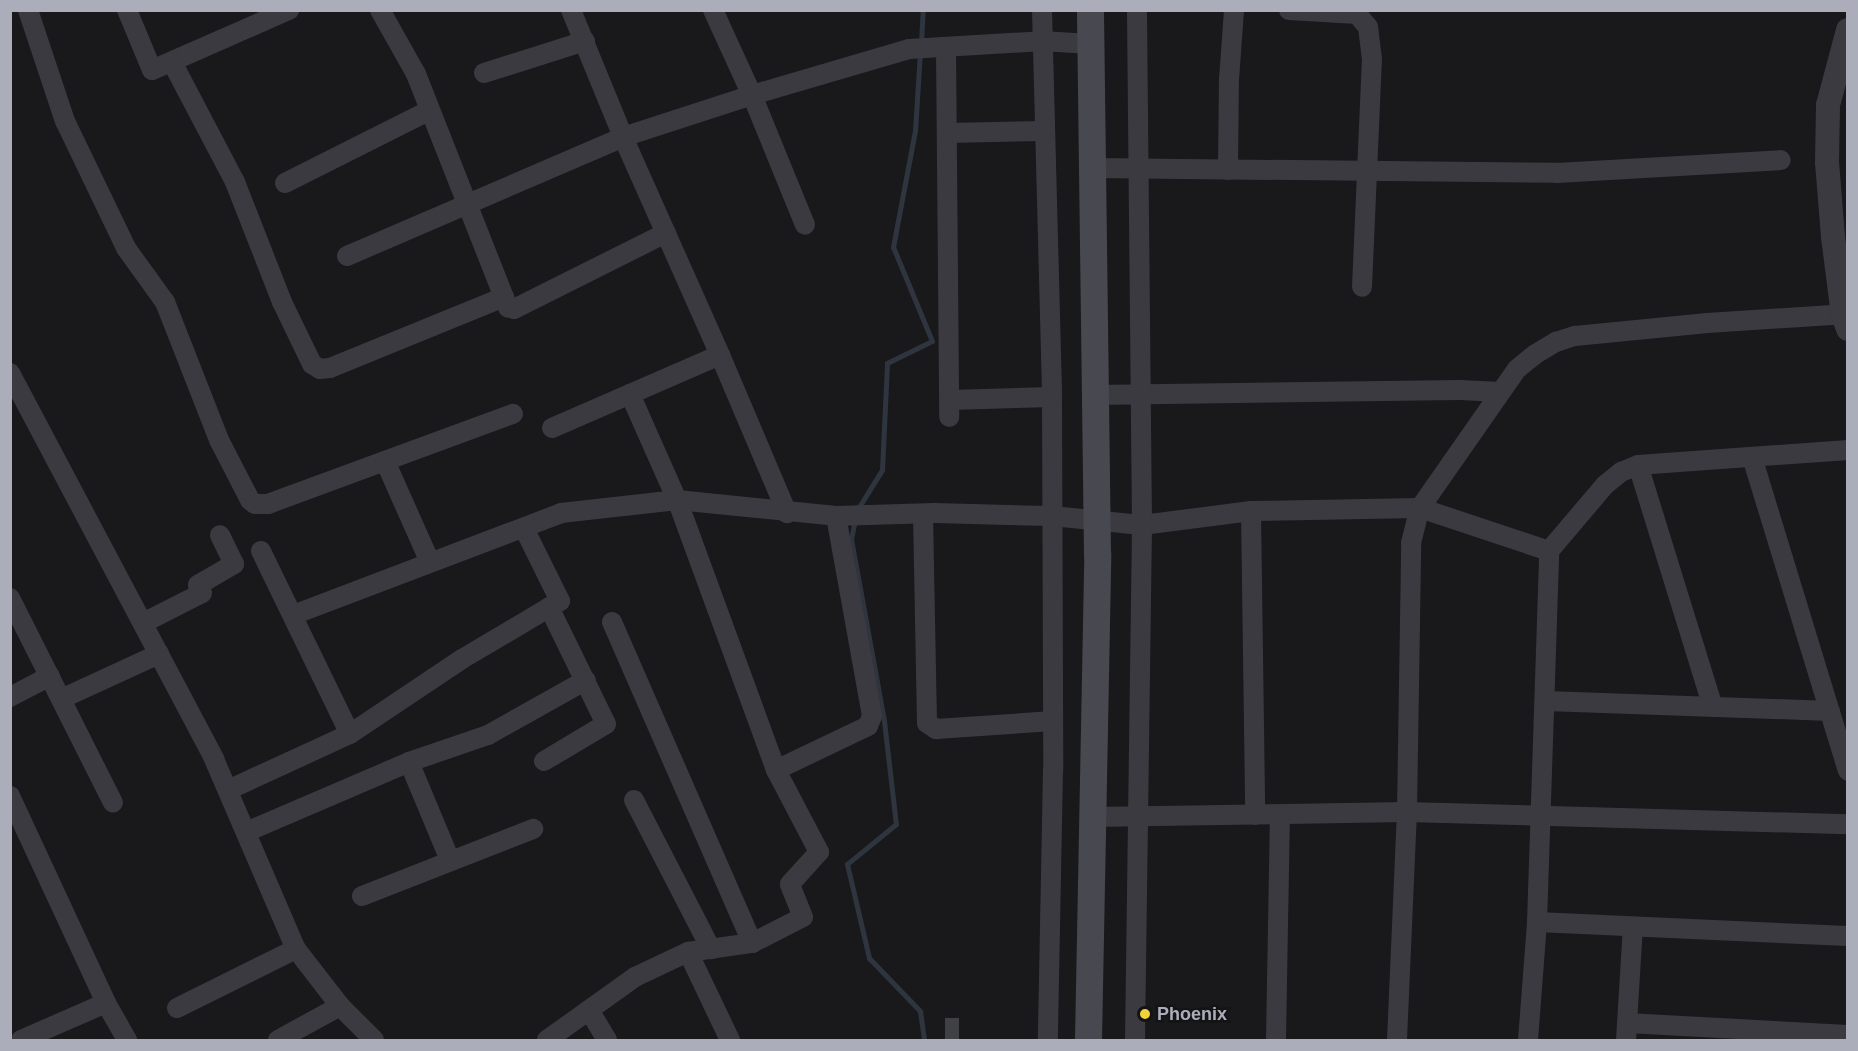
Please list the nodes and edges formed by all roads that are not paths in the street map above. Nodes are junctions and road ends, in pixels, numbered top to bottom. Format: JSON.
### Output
{"nodes":[{"id":1,"x":20,"y":10,"type":"edge"},
{"id":2,"x":28,"y":10,"type":"edge"},
{"id":3,"x":127,"y":10,"type":"edge"},
{"id":4,"x":289,"y":10,"type":"edge"},
{"id":5,"x":380,"y":10,"type":"edge"},
{"id":6,"x":571,"y":10,"type":"edge"},
{"id":7,"x":713,"y":10,"type":"edge"},
{"id":8,"x":1042,"y":10,"type":"edge"},
{"id":9,"x":1090,"y":10,"type":"edge"},
{"id":10,"x":1137,"y":10,"type":"edge"},
{"id":11,"x":1234,"y":10,"type":"edge"},
{"id":12,"x":1289,"y":10,"type":"edge"},
{"id":13,"x":10,"y":14,"type":"edge"},
{"id":14,"x":1848,"y":30,"type":"edge"},
{"id":15,"x":585,"y":41,"type":"junction"},
{"id":16,"x":1042,"y":41,"type":"junction"},
{"id":17,"x":1090,"y":44,"type":"junction"},
{"id":18,"x":946,"y":47,"type":"junction"},
{"id":19,"x":172,"y":62,"type":"junction"},
{"id":20,"x":484,"y":72,"type":"dead end"},
{"id":21,"x":752,"y":95,"type":"junction"},
{"id":22,"x":430,"y":110,"type":"junction"},
{"id":23,"x":1044,"y":130,"type":"junction"},
{"id":24,"x":947,"y":133,"type":"junction"},
{"id":25,"x":623,"y":137,"type":"junction"},
{"id":26,"x":1781,"y":160,"type":"dead end"},
{"id":27,"x":1092,"y":168,"type":"junction"},
{"id":28,"x":1139,"y":169,"type":"junction"},
{"id":29,"x":1228,"y":170,"type":"junction"},
{"id":30,"x":1369,"y":172,"type":"junction"},
{"id":31,"x":285,"y":183,"type":"dead end"},
{"id":32,"x":466,"y":206,"type":"junction"},
{"id":33,"x":805,"y":225,"type":"dead end"},
{"id":34,"x":666,"y":232,"type":"junction"},
{"id":35,"x":347,"y":256,"type":"dead end"},
{"id":36,"x":1362,"y":287,"type":"dead end"},
{"id":37,"x":504,"y":297,"type":"junction"},
{"id":38,"x":1846,"y":319,"type":"edge"},
{"id":39,"x":720,"y":355,"type":"junction"},
{"id":40,"x":11,"y":374,"type":"edge"},
{"id":41,"x":1500,"y":392,"type":"junction"},
{"id":42,"x":630,"y":394,"type":"junction"},
{"id":43,"x":1094,"y":395,"type":"junction"},
{"id":44,"x":1142,"y":395,"type":"junction"},
{"id":45,"x":1052,"y":397,"type":"junction"},
{"id":46,"x":513,"y":414,"type":"dead end"},
{"id":47,"x":552,"y":428,"type":"dead end"},
{"id":48,"x":1848,"y":450,"type":"edge"},
{"id":49,"x":1752,"y":457,"type":"junction"},
{"id":50,"x":385,"y":461,"type":"junction"},
{"id":51,"x":1638,"y":465,"type":"junction"},
{"id":52,"x":677,"y":500,"type":"junction"},
{"id":53,"x":1420,"y":508,"type":"junction"},
{"id":54,"x":1251,"y":511,"type":"junction"},
{"id":55,"x":788,"y":513,"type":"junction"},
{"id":56,"x":923,"y":514,"type":"junction"},
{"id":57,"x":836,"y":516,"type":"junction"},
{"id":58,"x":1052,"y":516,"type":"junction"},
{"id":59,"x":1096,"y":519,"type":"junction"},
{"id":60,"x":1142,"y":525,"type":"junction"},
{"id":61,"x":524,"y":528,"type":"junction"},
{"id":62,"x":220,"y":535,"type":"dead end"},
{"id":63,"x":261,"y":551,"type":"dead end"},
{"id":64,"x":1549,"y":551,"type":"junction"},
{"id":65,"x":430,"y":562,"type":"junction"},
{"id":66,"x":10,"y":598,"type":"edge"},
{"id":67,"x":549,"y":607,"type":"junction"},
{"id":68,"x":293,"y":615,"type":"junction"},
{"id":69,"x":612,"y":622,"type":"dead end"},
{"id":70,"x":143,"y":623,"type":"junction"},
{"id":71,"x":159,"y":654,"type":"junction"},
{"id":72,"x":50,"y":676,"type":"junction"},
{"id":73,"x":586,"y":680,"type":"junction"},
{"id":74,"x":10,"y":697,"type":"edge"},
{"id":75,"x":61,"y":699,"type":"junction"},
{"id":76,"x":1546,"y":701,"type":"junction"},
{"id":77,"x":1713,"y":707,"type":"junction"},
{"id":78,"x":1830,"y":711,"type":"junction"},
{"id":79,"x":1053,"y":721,"type":"junction"},
{"id":80,"x":350,"y":734,"type":"junction"},
{"id":81,"x":544,"y":761,"type":"dead end"},
{"id":82,"x":409,"y":762,"type":"junction"},
{"id":83,"x":776,"y":770,"type":"junction"},
{"id":84,"x":1848,"y":771,"type":"edge"},
{"id":85,"x":228,"y":790,"type":"junction"},
{"id":86,"x":10,"y":796,"type":"edge"},
{"id":87,"x":634,"y":800,"type":"dead end"},
{"id":88,"x":113,"y":803,"type":"dead end"},
{"id":89,"x":1407,"y":812,"type":"junction"},
{"id":90,"x":1255,"y":815,"type":"junction"},
{"id":91,"x":1280,"y":815,"type":"junction"},
{"id":92,"x":1541,"y":816,"type":"junction"},
{"id":93,"x":1092,"y":817,"type":"junction"},
{"id":94,"x":1137,"y":818,"type":"junction"},
{"id":95,"x":1848,"y":824,"type":"edge"},
{"id":96,"x":533,"y":829,"type":"dead end"},
{"id":97,"x":246,"y":832,"type":"junction"},
{"id":98,"x":450,"y":860,"type":"junction"},
{"id":99,"x":362,"y":896,"type":"dead end"},
{"id":100,"x":1537,"y":922,"type":"junction"},
{"id":101,"x":1632,"y":927,"type":"junction"},
{"id":102,"x":1848,"y":936,"type":"edge"},
{"id":103,"x":752,"y":943,"type":"junction"},
{"id":104,"x":296,"y":949,"type":"junction"},
{"id":105,"x":711,"y":949,"type":"junction"},
{"id":106,"x":688,"y":952,"type":"junction"},
{"id":107,"x":106,"y":1003,"type":"junction"},
{"id":108,"x":340,"y":1006,"type":"junction"},
{"id":109,"x":177,"y":1008,"type":"dead end"},
{"id":110,"x":589,"y":1010,"type":"junction"},
{"id":111,"x":1626,"y":1032,"type":"edge"},
{"id":112,"x":1848,"y":1035,"type":"edge"},
{"id":113,"x":21,"y":1041,"type":"edge"},
{"id":114,"x":127,"y":1041,"type":"edge"},
{"id":115,"x":278,"y":1041,"type":"edge"},
{"id":116,"x":374,"y":1041,"type":"edge"},
{"id":117,"x":547,"y":1041,"type":"edge"},
{"id":118,"x":607,"y":1041,"type":"edge"},
{"id":119,"x":730,"y":1041,"type":"edge"},
{"id":120,"x":1048,"y":1041,"type":"edge"},
{"id":121,"x":1088,"y":1041,"type":"edge"},
{"id":122,"x":1135,"y":1041,"type":"edge"},
{"id":123,"x":1276,"y":1041,"type":"edge"},
{"id":124,"x":1397,"y":1041,"type":"edge"},
{"id":125,"x":1528,"y":1041,"type":"edge"}],
"edges":[{"from":1,"to":13,"type":"street"},
{"from":2,"to":50,"type":"street"},
{"from":3,"to":19,"type":"street"},
{"from":4,"to":19,"type":"street"},
{"from":5,"to":22,"type":"street"},
{"from":6,"to":15,"type":"street"},
{"from":7,"to":21,"type":"street"},
{"from":8,"to":16,"type":"street"},
{"from":9,"to":17,"type":"main road"},
{"from":10,"to":28,"type":"street"},
{"from":11,"to":29,"type":"street"},
{"from":12,"to":30,"type":"street"},
{"from":14,"to":38,"type":"street"},
{"from":15,"to":20,"type":"street"},
{"from":15,"to":25,"type":"street"},
{"from":16,"to":17,"type":"street"},
{"from":16,"to":18,"type":"street"},
{"from":16,"to":23,"type":"street"},
{"from":17,"to":27,"type":"main road"},
{"from":18,"to":21,"type":"street"},
{"from":18,"to":24,"type":"street"},
{"from":19,"to":37,"type":"street"},
{"from":21,"to":25,"type":"street"},
{"from":21,"to":33,"type":"street"},
{"from":22,"to":31,"type":"street"},
{"from":22,"to":32,"type":"street"},
{"from":23,"to":24,"type":"street"},
{"from":23,"to":45,"type":"street"},
{"from":24,"to":45,"type":"street"},
{"from":25,"to":32,"type":"street"},
{"from":25,"to":34,"type":"street"},
{"from":26,"to":30,"type":"street"},
{"from":27,"to":28,"type":"street"},
{"from":27,"to":43,"type":"main road"},
{"from":28,"to":29,"type":"street"},
{"from":28,"to":44,"type":"street"},
{"from":29,"to":30,"type":"street"},
{"from":30,"to":36,"type":"street"},
{"from":32,"to":35,"type":"street"},
{"from":32,"to":37,"type":"street"},
{"from":34,"to":37,"type":"street"},
{"from":34,"to":39,"type":"street"},
{"from":38,"to":41,"type":"street"},
{"from":39,"to":42,"type":"street"},
{"from":39,"to":55,"type":"street"},
{"from":40,"to":70,"type":"street"},
{"from":41,"to":44,"type":"street"},
{"from":41,"to":53,"type":"street"},
{"from":42,"to":47,"type":"street"},
{"from":42,"to":52,"type":"street"},
{"from":43,"to":44,"type":"street"},
{"from":43,"to":59,"type":"main road"},
{"from":44,"to":60,"type":"street"},
{"from":45,"to":58,"type":"street"},
{"from":46,"to":50,"type":"street"},
{"from":48,"to":49,"type":"street"},
{"from":49,"to":51,"type":"street"},
{"from":49,"to":78,"type":"street"},
{"from":50,"to":65,"type":"street"},
{"from":51,"to":64,"type":"street"},
{"from":51,"to":77,"type":"street"},
{"from":52,"to":55,"type":"street"},
{"from":52,"to":61,"type":"street"},
{"from":52,"to":83,"type":"street"},
{"from":53,"to":54,"type":"street"},
{"from":53,"to":64,"type":"street"},
{"from":53,"to":89,"type":"street"},
{"from":54,"to":60,"type":"street"},
{"from":54,"to":90,"type":"street"},
{"from":55,"to":57,"type":"street"},
{"from":56,"to":57,"type":"street"},
{"from":56,"to":58,"type":"street"},
{"from":56,"to":79,"type":"street"},
{"from":57,"to":83,"type":"street"},
{"from":58,"to":59,"type":"street"},
{"from":58,"to":79,"type":"street"},
{"from":59,"to":60,"type":"street"},
{"from":59,"to":93,"type":"main road"},
{"from":60,"to":94,"type":"street"},
{"from":61,"to":65,"type":"street"},
{"from":61,"to":67,"type":"street"},
{"from":62,"to":70,"type":"street"},
{"from":63,"to":68,"type":"street"},
{"from":64,"to":76,"type":"street"},
{"from":65,"to":68,"type":"street"},
{"from":66,"to":72,"type":"street"},
{"from":67,"to":73,"type":"street"},
{"from":67,"to":80,"type":"street"},
{"from":68,"to":80,"type":"street"},
{"from":69,"to":103,"type":"street"},
{"from":70,"to":71,"type":"street"},
{"from":71,"to":75,"type":"street"},
{"from":71,"to":85,"type":"street"},
{"from":72,"to":74,"type":"street"},
{"from":72,"to":75,"type":"street"},
{"from":73,"to":81,"type":"street"},
{"from":73,"to":82,"type":"street"},
{"from":75,"to":88,"type":"street"},
{"from":76,"to":77,"type":"street"},
{"from":76,"to":92,"type":"street"},
{"from":77,"to":78,"type":"street"},
{"from":78,"to":84,"type":"street"},
{"from":79,"to":120,"type":"street"},
{"from":80,"to":85,"type":"street"},
{"from":82,"to":97,"type":"street"},
{"from":82,"to":98,"type":"street"},
{"from":83,"to":103,"type":"street"},
{"from":85,"to":97,"type":"street"},
{"from":86,"to":107,"type":"street"},
{"from":87,"to":105,"type":"street"},
{"from":89,"to":91,"type":"street"},
{"from":89,"to":92,"type":"street"},
{"from":89,"to":124,"type":"street"},
{"from":90,"to":91,"type":"street"},
{"from":90,"to":94,"type":"street"},
{"from":91,"to":123,"type":"street"},
{"from":92,"to":95,"type":"street"},
{"from":92,"to":100,"type":"street"},
{"from":93,"to":94,"type":"street"},
{"from":93,"to":121,"type":"main road"},
{"from":94,"to":122,"type":"street"},
{"from":96,"to":98,"type":"street"},
{"from":97,"to":104,"type":"street"},
{"from":98,"to":99,"type":"street"},
{"from":100,"to":101,"type":"street"},
{"from":100,"to":125,"type":"street"},
{"from":101,"to":102,"type":"street"},
{"from":101,"to":111,"type":"street"},
{"from":103,"to":105,"type":"street"},
{"from":104,"to":108,"type":"street"},
{"from":104,"to":109,"type":"street"},
{"from":105,"to":106,"type":"street"},
{"from":106,"to":110,"type":"street"},
{"from":106,"to":119,"type":"street"},
{"from":107,"to":113,"type":"street"},
{"from":107,"to":114,"type":"street"},
{"from":108,"to":115,"type":"street"},
{"from":108,"to":116,"type":"street"},
{"from":110,"to":117,"type":"street"},
{"from":110,"to":118,"type":"street"},
{"from":111,"to":112,"type":"street"}]}
